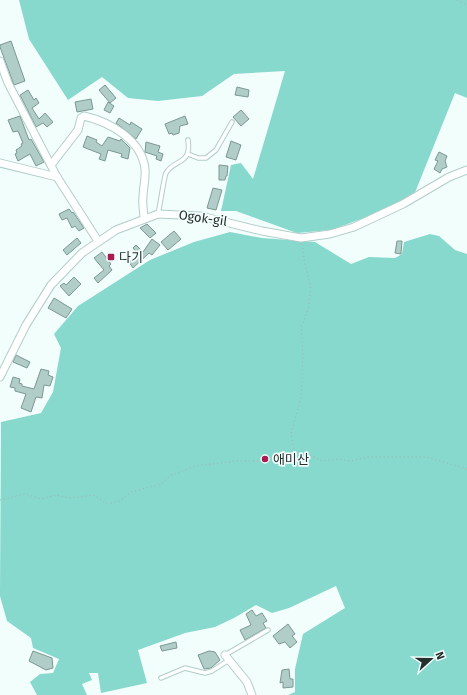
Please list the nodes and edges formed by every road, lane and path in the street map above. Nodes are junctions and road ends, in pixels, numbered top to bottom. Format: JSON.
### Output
{"nodes":[{"id":1,"x":457,"y":0,"type":"edge"},
{"id":2,"x":467,"y":5,"type":"edge"},
{"id":3,"x":0,"y":60,"type":"edge"},
{"id":4,"x":232,"y":122,"type":"dead end"},
{"id":5,"x":188,"y":140,"type":"dead end"},
{"id":6,"x":188,"y":154,"type":"junction"},
{"id":7,"x":0,"y":163,"type":"edge"},
{"id":8,"x":51,"y":164,"type":"junction"},
{"id":9,"x":467,"y":170,"type":"edge"},
{"id":10,"x":57,"y":177,"type":"junction"},
{"id":11,"x":158,"y":214,"type":"junction"},
{"id":12,"x":144,"y":219,"type":"junction"},
{"id":13,"x":301,"y":238,"type":"junction"},
{"id":14,"x":98,"y":241,"type":"junction"},
{"id":15,"x":0,"y":377,"type":"edge"},
{"id":16,"x":296,"y":458,"type":"junction"},
{"id":17,"x":467,"y":469,"type":"edge"},
{"id":18,"x":0,"y":500,"type":"edge"},
{"id":19,"x":268,"y":630,"type":"dead end"},
{"id":20,"x":227,"y":657,"type":"junction"},
{"id":21,"x":161,"y":678,"type":"dead end"},
{"id":22,"x":252,"y":695,"type":"edge"}],
"edges":[{"from":1,"to":2,"type":"path"},
{"from":3,"to":8,"type":"street"},
{"from":4,"to":6,"type":"lane"},
{"from":5,"to":6,"type":"lane"},
{"from":6,"to":11,"type":"lane"},
{"from":7,"to":10,"type":"street"},
{"from":8,"to":10,"type":"street"},
{"from":8,"to":12,"type":"street"},
{"from":9,"to":13,"type":"street","name":"Ogok-gil"},
{"from":10,"to":14,"type":"street"},
{"from":11,"to":12,"type":"street","name":"Ogok-gil"},
{"from":11,"to":13,"type":"street","name":"Ogok-gil"},
{"from":12,"to":14,"type":"street","name":"Ogok-gil"},
{"from":13,"to":16,"type":"path"},
{"from":14,"to":15,"type":"street","name":"Ogok-gil"},
{"from":16,"to":17,"type":"path"},
{"from":16,"to":18,"type":"path"},
{"from":19,"to":20,"type":"lane"},
{"from":20,"to":21,"type":"lane"},
{"from":20,"to":22,"type":"street"}]}
